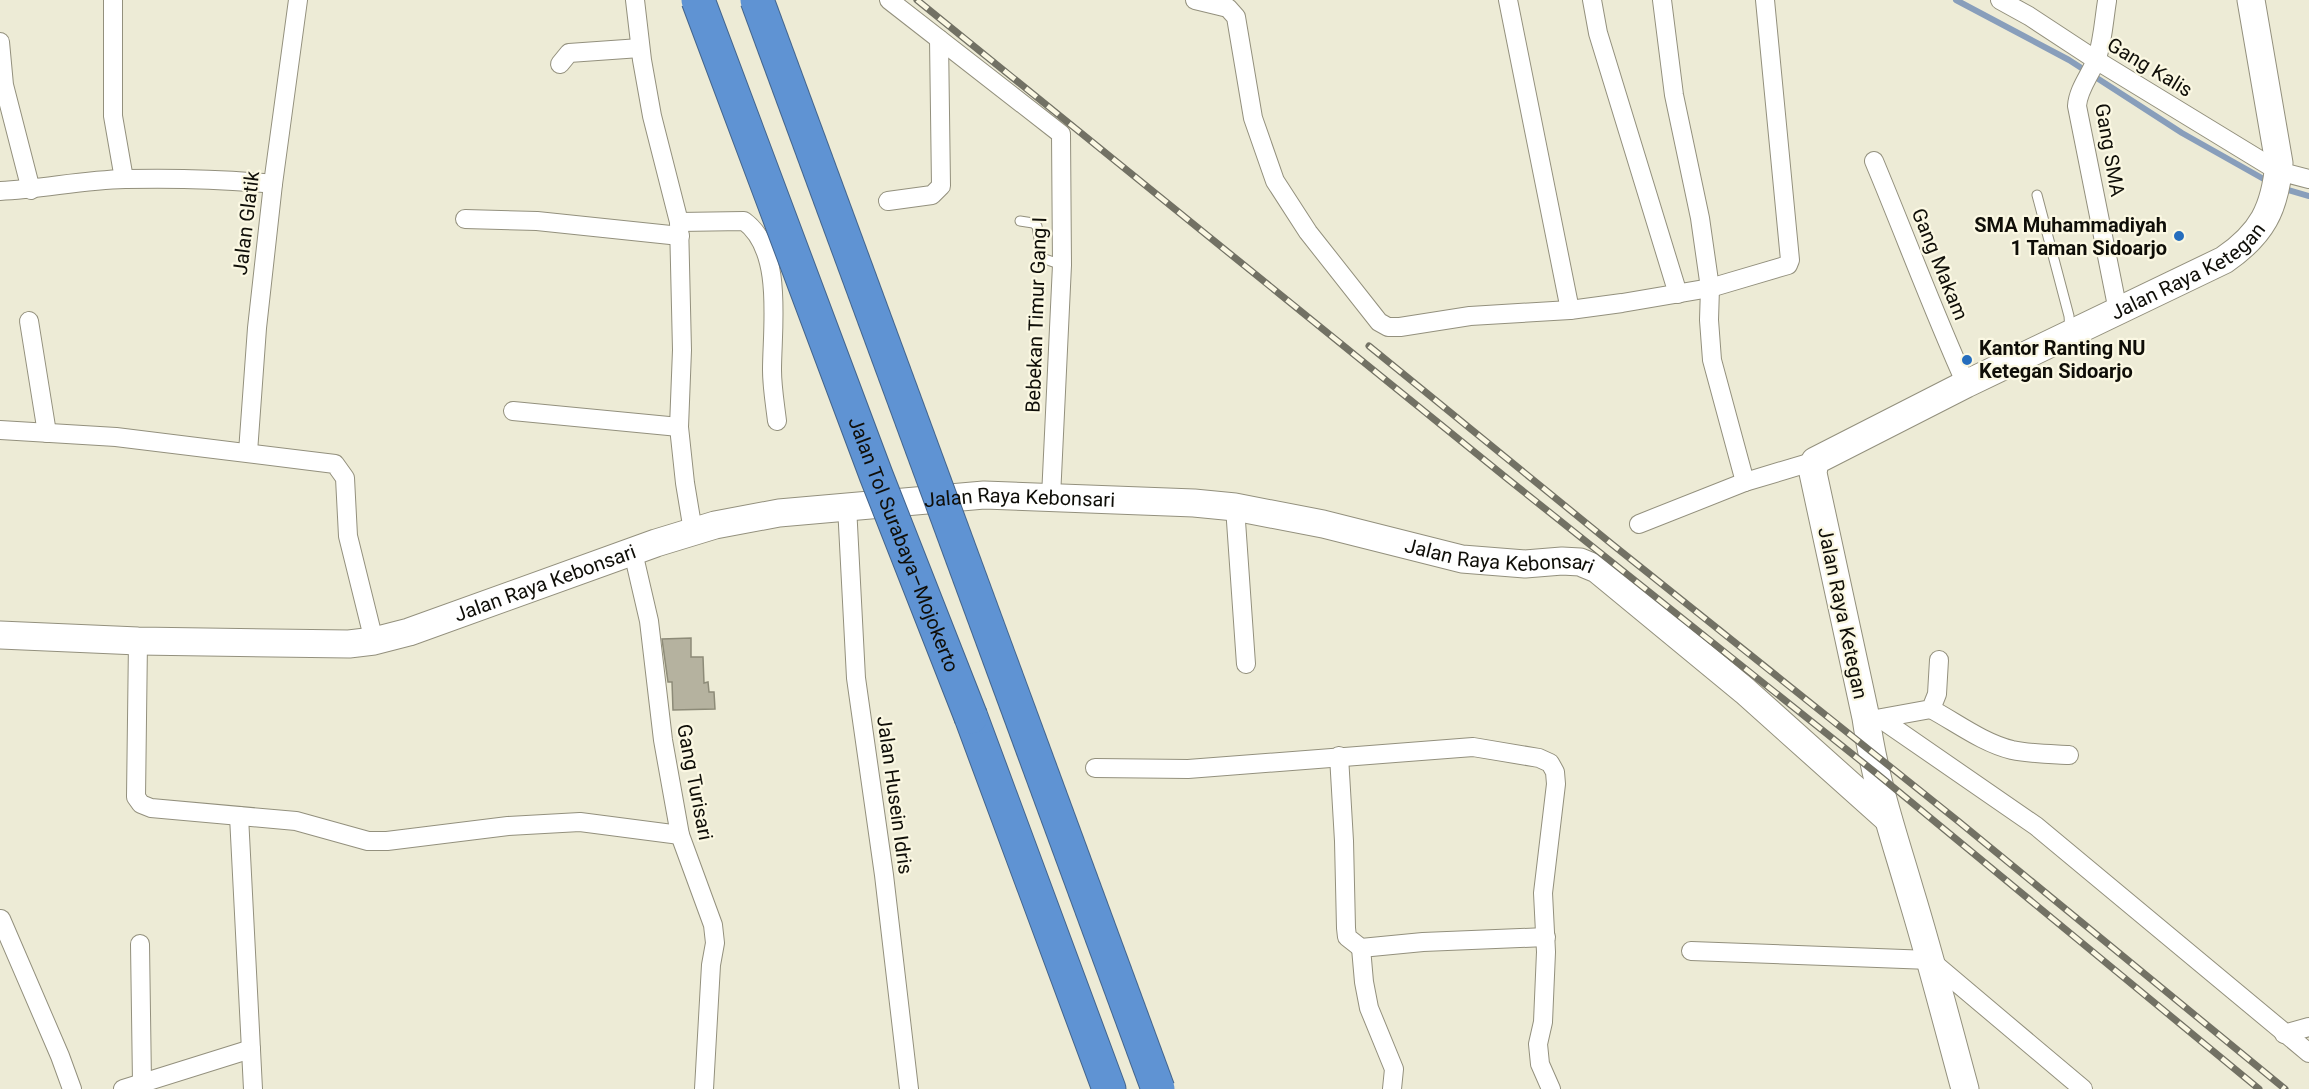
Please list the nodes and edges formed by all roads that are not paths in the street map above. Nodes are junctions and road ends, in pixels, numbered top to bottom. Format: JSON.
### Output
{"nodes":[{"id":1,"x":113,"y":0,"type":"edge"},
{"id":2,"x":298,"y":0,"type":"edge"},
{"id":3,"x":635,"y":0,"type":"edge"},
{"id":4,"x":698,"y":0,"type":"edge"},
{"id":5,"x":757,"y":0,"type":"edge"},
{"id":6,"x":889,"y":0,"type":"edge"},
{"id":7,"x":1195,"y":0,"type":"edge"},
{"id":8,"x":1508,"y":0,"type":"edge"},
{"id":9,"x":1592,"y":0,"type":"edge"},
{"id":10,"x":1662,"y":0,"type":"edge"},
{"id":11,"x":1765,"y":0,"type":"edge"},
{"id":12,"x":2000,"y":0,"type":"edge"},
{"id":13,"x":2251,"y":0,"type":"edge"},
{"id":14,"x":2107,"y":1,"type":"edge"},
{"id":15,"x":939,"y":39,"type":"junction"},
{"id":16,"x":0,"y":42,"type":"edge"},
{"id":17,"x":640,"y":48,"type":"junction"},
{"id":18,"x":560,"y":64,"type":"dead end"},
{"id":19,"x":2090,"y":72,"type":"junction"},
{"id":20,"x":1874,"y":161,"type":"dead end"},
{"id":21,"x":124,"y":179,"type":"junction"},
{"id":22,"x":2309,"y":179,"type":"edge"},
{"id":23,"x":2276,"y":183,"type":"junction"},
{"id":24,"x":273,"y":184,"type":"junction"},
{"id":25,"x":31,"y":190,"type":"junction"},
{"id":26,"x":0,"y":191,"type":"edge"},
{"id":27,"x":2037,"y":195,"type":"dead end"},
{"id":28,"x":888,"y":201,"type":"dead end"},
{"id":29,"x":465,"y":219,"type":"dead end"},
{"id":30,"x":1020,"y":221,"type":"dead end"},
{"id":31,"x":679,"y":229,"type":"junction"},
{"id":32,"x":1062,"y":265,"type":"junction"},
{"id":33,"x":1710,"y":288,"type":"junction"},
{"id":34,"x":1678,"y":294,"type":"junction"},
{"id":35,"x":1570,"y":310,"type":"junction"},
{"id":36,"x":2118,"y":311,"type":"junction"},
{"id":37,"x":29,"y":321,"type":"dead end"},
{"id":38,"x":2071,"y":333,"type":"junction"},
{"id":39,"x":1966,"y":384,"type":"junction"},
{"id":40,"x":513,"y":411,"type":"dead end"},
{"id":41,"x":777,"y":421,"type":"dead end"},
{"id":42,"x":678,"y":427,"type":"junction"},
{"id":43,"x":0,"y":430,"type":"edge"},
{"id":44,"x":47,"y":433,"type":"junction"},
{"id":45,"x":248,"y":452,"type":"junction"},
{"id":46,"x":1815,"y":461,"type":"junction"},
{"id":47,"x":1745,"y":482,"type":"junction"},
{"id":48,"x":1051,"y":497,"type":"junction"},
{"id":49,"x":847,"y":506,"type":"junction"},
{"id":50,"x":1235,"y":507,"type":"junction"},
{"id":51,"x":1639,"y":524,"type":"dead end"},
{"id":52,"x":693,"y":531,"type":"junction"},
{"id":53,"x":633,"y":552,"type":"junction"},
{"id":54,"x":0,"y":635,"type":"edge"},
{"id":55,"x":138,"y":641,"type":"junction"},
{"id":56,"x":374,"y":641,"type":"junction"},
{"id":57,"x":1939,"y":660,"type":"dead end"},
{"id":58,"x":1246,"y":664,"type":"dead end"},
{"id":59,"x":1931,"y":709,"type":"junction"},
{"id":60,"x":1874,"y":718,"type":"junction"},
{"id":61,"x":2069,"y":755,"type":"dead end"},
{"id":62,"x":1339,"y":756,"type":"junction"},
{"id":63,"x":1095,"y":768,"type":"dead end"},
{"id":64,"x":239,"y":816,"type":"junction"},
{"id":65,"x":1889,"y":824,"type":"junction"},
{"id":66,"x":680,"y":836,"type":"junction"},
{"id":67,"x":1,"y":919,"type":"edge"},
{"id":68,"x":1546,"y":937,"type":"junction"},
{"id":69,"x":140,"y":944,"type":"dead end"},
{"id":70,"x":1361,"y":948,"type":"junction"},
{"id":71,"x":1691,"y":951,"type":"dead end"},
{"id":72,"x":1930,"y":960,"type":"junction"},
{"id":73,"x":2309,"y":1027,"type":"edge"},
{"id":74,"x":2284,"y":1034,"type":"junction"},
{"id":75,"x":251,"y":1049,"type":"junction"},
{"id":76,"x":2309,"y":1053,"type":"edge"},
{"id":77,"x":142,"y":1083,"type":"junction"},
{"id":78,"x":72,"y":1089,"type":"edge"},
{"id":79,"x":123,"y":1089,"type":"edge"},
{"id":80,"x":253,"y":1089,"type":"edge"},
{"id":81,"x":704,"y":1089,"type":"edge"},
{"id":82,"x":909,"y":1089,"type":"edge"},
{"id":83,"x":1109,"y":1089,"type":"edge"},
{"id":84,"x":1158,"y":1089,"type":"edge"},
{"id":85,"x":1392,"y":1089,"type":"edge"},
{"id":86,"x":1551,"y":1089,"type":"edge"},
{"id":87,"x":1965,"y":1089,"type":"edge"},
{"id":88,"x":2083,"y":1089,"type":"edge"}],
"edges":[{"from":1,"to":21,"type":"street"},
{"from":2,"to":24,"type":"street","name":"Jalan Glatik"},
{"from":3,"to":17,"type":"street"},
{"from":4,"to":83,"type":"highway","name":"Jalan Tol Surabaya–Mojokerto","bridge":true},
{"from":5,"to":84,"type":"highway","bridge":true},
{"from":6,"to":15,"type":"street"},
{"from":7,"to":35,"type":"street"},
{"from":8,"to":35,"type":"street"},
{"from":9,"to":34,"type":"street"},
{"from":10,"to":33,"type":"street"},
{"from":11,"to":33,"type":"street"},
{"from":12,"to":19,"type":"street","name":"Gang Kalis"},
{"from":13,"to":23,"type":"main road","name":"Jalan Raya Ketegan"},
{"from":14,"to":19,"type":"street","name":"Gang SMA"},
{"from":15,"to":28,"type":"street"},
{"from":15,"to":32,"type":"street","name":"Bebekan Timur Gang I"},
{"from":16,"to":25,"type":"street"},
{"from":17,"to":18,"type":"street"},
{"from":17,"to":31,"type":"street"},
{"from":19,"to":23,"type":"street","name":"Gang Kalis"},
{"from":19,"to":36,"type":"street","name":"Gang SMA"},
{"from":20,"to":39,"type":"street","name":"Gang Makam"},
{"from":21,"to":24,"type":"street"},
{"from":21,"to":25,"type":"street"},
{"from":22,"to":23,"type":"street","name":"Gang Kalis"},
{"from":23,"to":36,"type":"main road","name":"Jalan Raya Ketegan"},
{"from":24,"to":45,"type":"street","name":"Jalan Glatik"},
{"from":25,"to":26,"type":"street"},
{"from":27,"to":38,"type":"lane"},
{"from":29,"to":31,"type":"street"},
{"from":30,"to":32,"type":"lane"},
{"from":31,"to":41,"type":"street"},
{"from":31,"to":42,"type":"street"},
{"from":32,"to":48,"type":"street","name":"Bebekan Timur Gang I"},
{"from":33,"to":34,"type":"street"},
{"from":33,"to":47,"type":"street"},
{"from":34,"to":35,"type":"street"},
{"from":36,"to":38,"type":"main road","name":"Jalan Raya Ketegan"},
{"from":37,"to":44,"type":"street"},
{"from":38,"to":39,"type":"main road","name":"Jalan Raya Ketegan"},
{"from":39,"to":46,"type":"main road","name":"Jalan Raya Ketegan"},
{"from":40,"to":42,"type":"street"},
{"from":42,"to":52,"type":"street"},
{"from":43,"to":44,"type":"street"},
{"from":44,"to":45,"type":"street"},
{"from":45,"to":56,"type":"street"},
{"from":46,"to":47,"type":"street"},
{"from":46,"to":60,"type":"main road","name":"Jalan Raya Ketegan"},
{"from":47,"to":51,"type":"street"},
{"from":48,"to":49,"type":"main road","name":"Jalan Raya Kebonsari"},
{"from":48,"to":50,"type":"main road","name":"Jalan Raya Kebonsari"},
{"from":49,"to":52,"type":"main road","name":"Jalan Raya Kebonsari"},
{"from":49,"to":82,"type":"street","name":"Jalan Husein Idris"},
{"from":50,"to":58,"type":"street"},
{"from":50,"to":65,"type":"main road","name":"Jalan Raya Kebonsari"},
{"from":52,"to":53,"type":"main road","name":"Jalan Raya Kebonsari"},
{"from":53,"to":56,"type":"main road","name":"Jalan Raya Kebonsari"},
{"from":53,"to":66,"type":"street","name":"Gang Turisari"},
{"from":54,"to":55,"type":"main road","name":"Jalan Raya Kebonsari"},
{"from":55,"to":56,"type":"main road","name":"Jalan Raya Kebonsari"},
{"from":55,"to":64,"type":"street"},
{"from":57,"to":59,"type":"street"},
{"from":59,"to":60,"type":"street"},
{"from":59,"to":61,"type":"street"},
{"from":60,"to":65,"type":"main road","name":"Jalan Raya Ketegan"},
{"from":60,"to":74,"type":"street"},
{"from":62,"to":63,"type":"street"},
{"from":62,"to":68,"type":"street"},
{"from":62,"to":70,"type":"street"},
{"from":64,"to":66,"type":"street"},
{"from":64,"to":75,"type":"street"},
{"from":65,"to":72,"type":"main road","name":"Jalan Raya Ketegan"},
{"from":66,"to":81,"type":"street","name":"Gang Turisari"},
{"from":67,"to":78,"type":"street"},
{"from":68,"to":70,"type":"street"},
{"from":68,"to":86,"type":"street"},
{"from":69,"to":77,"type":"street"},
{"from":70,"to":85,"type":"street"},
{"from":71,"to":72,"type":"street"},
{"from":72,"to":87,"type":"main road","name":"Jalan Raya Ketegan"},
{"from":72,"to":88,"type":"street"},
{"from":73,"to":74,"type":"street"},
{"from":74,"to":76,"type":"street"},
{"from":75,"to":77,"type":"street"},
{"from":75,"to":80,"type":"street"},
{"from":77,"to":79,"type":"street"}]}
